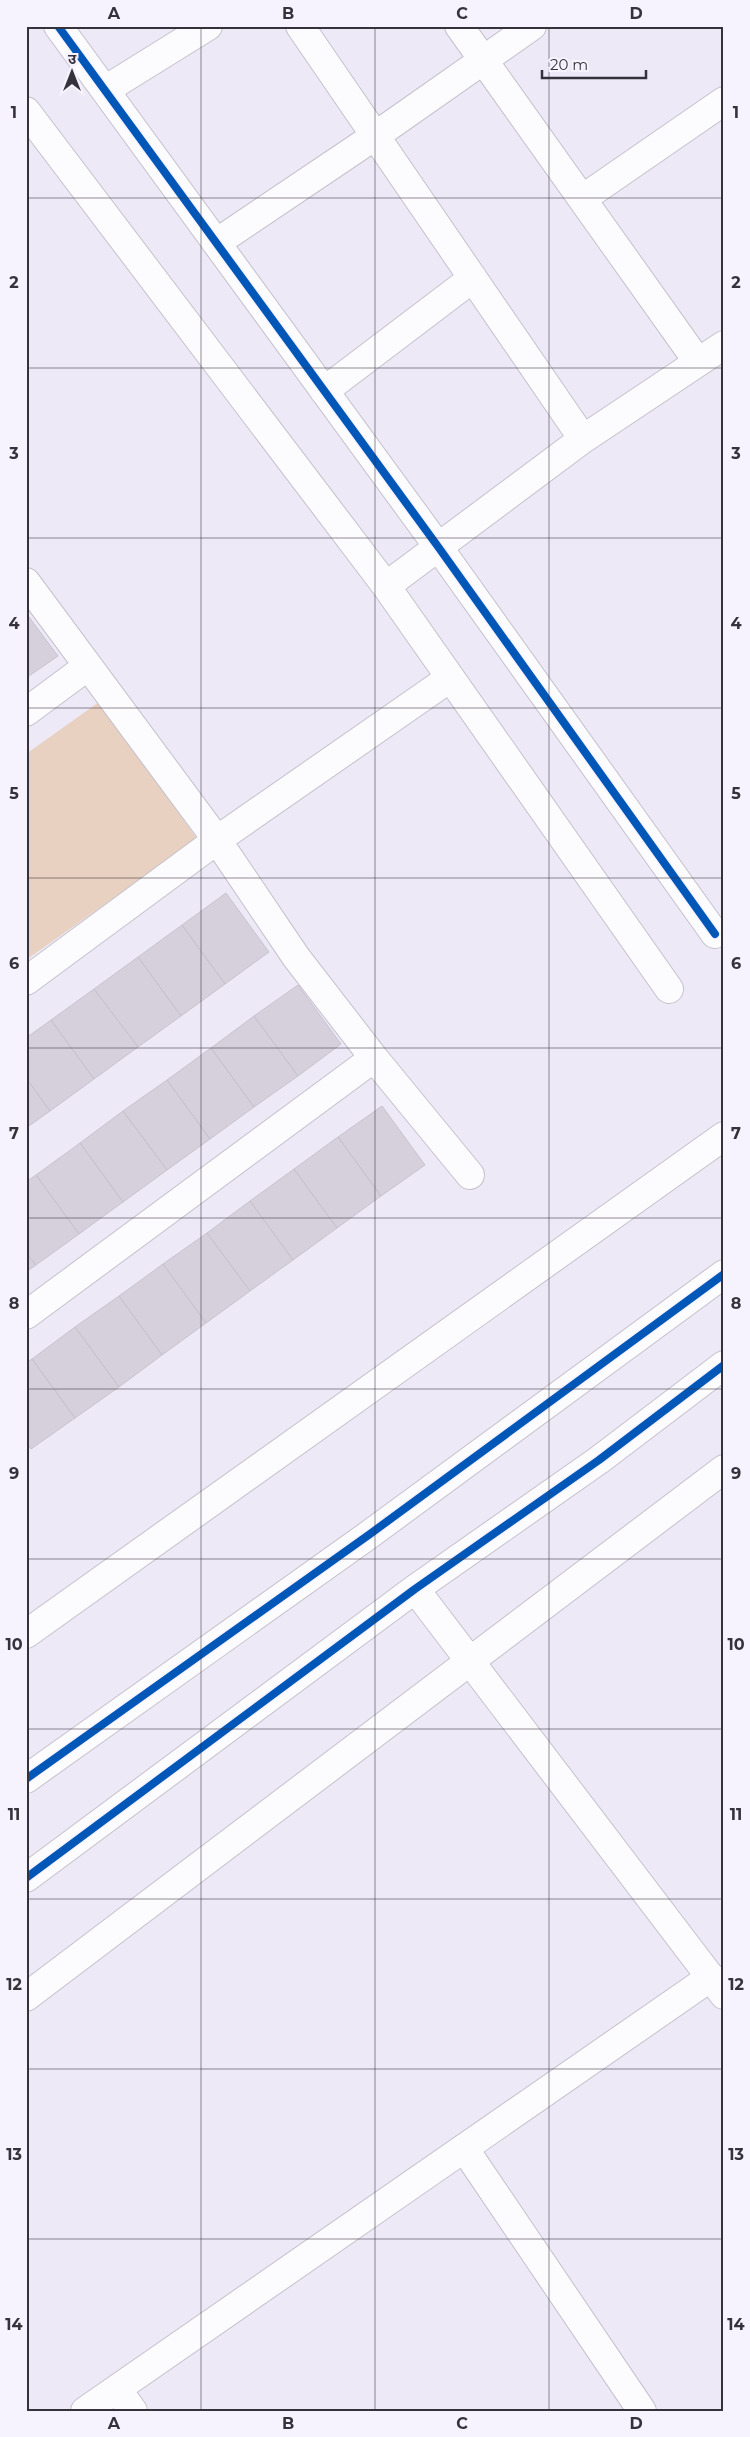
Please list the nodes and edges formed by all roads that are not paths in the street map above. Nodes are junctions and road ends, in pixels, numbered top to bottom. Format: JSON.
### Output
{"nodes":[{"id":1,"x":58,"y":26,"type":"edge"},
{"id":2,"x":208,"y":26,"type":"edge"},
{"id":3,"x":300,"y":26,"type":"edge"},
{"id":4,"x":459,"y":26,"type":"edge"},
{"id":5,"x":532,"y":26,"type":"edge"},
{"id":6,"x":484,"y":61,"type":"junction"},
{"id":7,"x":105,"y":90,"type":"junction"},
{"id":8,"x":724,"y":101,"type":"edge"},
{"id":9,"x":26,"y":111,"type":"edge"},
{"id":10,"x":375,"y":136,"type":"junction"},
{"id":11,"x":582,"y":199,"type":"junction"},
{"id":12,"x":216,"y":243,"type":"junction"},
{"id":13,"x":473,"y":278,"type":"junction"},
{"id":14,"x":724,"y":345,"type":"edge"},
{"id":15,"x":698,"y":362,"type":"junction"},
{"id":16,"x":324,"y":391,"type":"junction"},
{"id":17,"x":583,"y":439,"type":"junction"},
{"id":18,"x":439,"y":548,"type":"junction"},
{"id":19,"x":26,"y":582,"type":"edge"},
{"id":20,"x":386,"y":586,"type":"junction"},
{"id":21,"x":88,"y":666,"type":"junction"},
{"id":22,"x":450,"y":678,"type":"junction"},
{"id":23,"x":26,"y":712,"type":"edge"},
{"id":24,"x":217,"y":840,"type":"junction"},
{"id":25,"x":715,"y":934,"type":"dead end"},
{"id":26,"x":26,"y":981,"type":"edge"},
{"id":27,"x":669,"y":988,"type":"dead end"},
{"id":28,"x":374,"y":1058,"type":"junction"},
{"id":29,"x":724,"y":1136,"type":"edge"},
{"id":30,"x":470,"y":1176,"type":"dead end"},
{"id":31,"x":724,"y":1274,"type":"edge"},
{"id":32,"x":26,"y":1315,"type":"edge"},
{"id":33,"x":724,"y":1365,"type":"edge"},
{"id":34,"x":724,"y":1469,"type":"edge"},
{"id":35,"x":415,"y":1589,"type":"junction"},
{"id":36,"x":26,"y":1634,"type":"edge"},
{"id":37,"x":469,"y":1661,"type":"junction"},
{"id":38,"x":26,"y":1779,"type":"edge"},
{"id":39,"x":26,"y":1878,"type":"edge"},
{"id":40,"x":718,"y":1986,"type":"edge"},
{"id":41,"x":26,"y":1997,"type":"edge"},
{"id":42,"x":464,"y":2148,"type":"junction"},
{"id":43,"x":117,"y":2389,"type":"junction"},
{"id":44,"x":85,"y":2411,"type":"edge"},
{"id":45,"x":133,"y":2411,"type":"edge"},
{"id":46,"x":642,"y":2411,"type":"edge"}],
"edges":[{"from":1,"to":7,"type":"street"},
{"from":2,"to":7,"type":"street"},
{"from":3,"to":10,"type":"street"},
{"from":4,"to":6,"type":"street"},
{"from":5,"to":6,"type":"street"},
{"from":6,"to":10,"type":"street"},
{"from":6,"to":11,"type":"street"},
{"from":7,"to":12,"type":"street"},
{"from":8,"to":11,"type":"street"},
{"from":9,"to":20,"type":"street"},
{"from":10,"to":12,"type":"street"},
{"from":10,"to":13,"type":"street"},
{"from":11,"to":15,"type":"street"},
{"from":12,"to":16,"type":"street"},
{"from":13,"to":16,"type":"street"},
{"from":13,"to":17,"type":"street"},
{"from":14,"to":15,"type":"street"},
{"from":15,"to":17,"type":"street"},
{"from":16,"to":18,"type":"street"},
{"from":17,"to":18,"type":"street"},
{"from":18,"to":20,"type":"street"},
{"from":18,"to":25,"type":"street"},
{"from":19,"to":21,"type":"street"},
{"from":20,"to":22,"type":"street"},
{"from":21,"to":23,"type":"street"},
{"from":21,"to":24,"type":"street"},
{"from":22,"to":24,"type":"street"},
{"from":22,"to":27,"type":"street"},
{"from":24,"to":26,"type":"street"},
{"from":24,"to":28,"type":"street"},
{"from":28,"to":30,"type":"street"},
{"from":28,"to":32,"type":"street"},
{"from":29,"to":36,"type":"street"},
{"from":31,"to":38,"type":"street"},
{"from":33,"to":35,"type":"street"},
{"from":34,"to":37,"type":"street"},
{"from":35,"to":37,"type":"street"},
{"from":35,"to":39,"type":"street"},
{"from":37,"to":40,"type":"street"},
{"from":37,"to":41,"type":"street"},
{"from":40,"to":42,"type":"street"},
{"from":42,"to":43,"type":"street"},
{"from":42,"to":46,"type":"street"},
{"from":43,"to":44,"type":"street"},
{"from":43,"to":45,"type":"street"}]}
